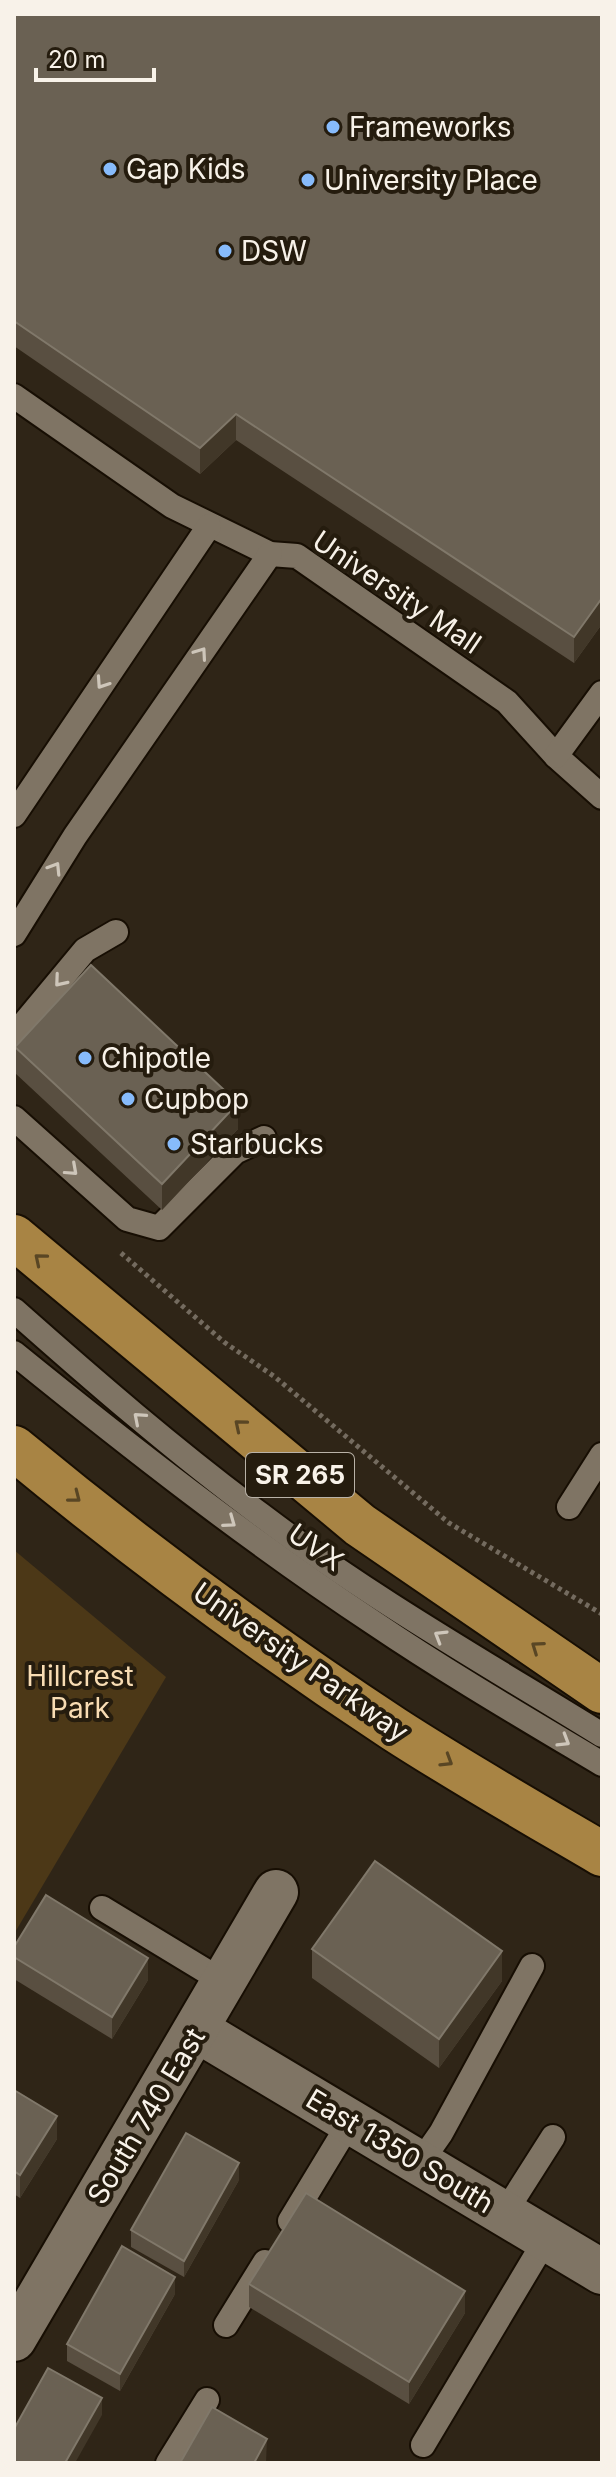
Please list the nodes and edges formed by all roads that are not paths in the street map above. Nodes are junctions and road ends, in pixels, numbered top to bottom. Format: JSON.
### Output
{"nodes":[{"id":1,"x":14,"y":396,"type":"edge"},
{"id":2,"x":209,"y":526,"type":"junction"},
{"id":3,"x":270,"y":554,"type":"junction"},
{"id":4,"x":602,"y":693,"type":"edge"},
{"id":5,"x":556,"y":756,"type":"junction"},
{"id":6,"x":602,"y":797,"type":"edge"},
{"id":7,"x":14,"y":815,"type":"edge"},
{"id":8,"x":116,"y":932,"type":"dead end"},
{"id":9,"x":14,"y":934,"type":"edge"},
{"id":10,"x":14,"y":1041,"type":"edge"},
{"id":11,"x":14,"y":1118,"type":"edge"},
{"id":12,"x":264,"y":1138,"type":"dead end"},
{"id":13,"x":14,"y":1237,"type":"edge"},
{"id":14,"x":14,"y":1310,"type":"edge"},
{"id":15,"x":14,"y":1353,"type":"edge"},
{"id":16,"x":14,"y":1448,"type":"edge"},
{"id":17,"x":602,"y":1455,"type":"edge"},
{"id":18,"x":569,"y":1507,"type":"dead end"},
{"id":19,"x":602,"y":1691,"type":"edge"},
{"id":20,"x":602,"y":1735,"type":"edge"},
{"id":21,"x":602,"y":1764,"type":"edge"},
{"id":22,"x":602,"y":1854,"type":"edge"},
{"id":23,"x":276,"y":1892,"type":"dead end"},
{"id":24,"x":102,"y":1908,"type":"dead end"},
{"id":25,"x":532,"y":1966,"type":"dead end"},
{"id":26,"x":224,"y":1982,"type":"junction"},
{"id":27,"x":197,"y":2030,"type":"junction"},
{"id":28,"x":350,"y":2122,"type":"junction"},
{"id":29,"x":553,"y":2137,"type":"dead end"},
{"id":30,"x":420,"y":2163,"type":"junction"},
{"id":31,"x":504,"y":2214,"type":"junction"},
{"id":32,"x":546,"y":2239,"type":"junction"},
{"id":33,"x":602,"y":2272,"type":"edge"},
{"id":34,"x":226,"y":2325,"type":"dead end"},
{"id":35,"x":14,"y":2339,"type":"edge"},
{"id":36,"x":207,"y":2400,"type":"dead end"},
{"id":37,"x":423,"y":2445,"type":"dead end"},
{"id":38,"x":168,"y":2463,"type":"edge"}],
"edges":[{"from":1,"to":2,"type":"lane","name":"University Mall"},
{"from":2,"to":3,"type":"lane","name":"University Mall"},
{"from":2,"to":7,"type":"lane","one_way":true},
{"from":3,"to":5,"type":"lane","name":"University Mall"},
{"from":9,"to":3,"type":"lane","one_way":true},
{"from":4,"to":5,"type":"lane"},
{"from":5,"to":6,"type":"lane","name":"University Mall"},
{"from":8,"to":10,"type":"lane","one_way":true},
{"from":11,"to":12,"type":"lane","one_way":true},
{"from":19,"to":13,"type":"main road","number":"SR 265","one_way":true},
{"from":20,"to":14,"type":"lane","one_way":true},
{"from":15,"to":21,"type":"lane","name":"UVX","one_way":true},
{"from":16,"to":22,"type":"main road","name":"University Parkway","one_way":true},
{"from":17,"to":18,"type":"lane"},
{"from":23,"to":26,"type":"street","name":"South 740 East"},
{"from":24,"to":26,"type":"lane"},
{"from":25,"to":30,"type":"lane"},
{"from":26,"to":27,"type":"street","name":"South 740 East"},
{"from":27,"to":28,"type":"street","name":"East 1350 South"},
{"from":27,"to":35,"type":"street","name":"South 740 East"},
{"from":28,"to":30,"type":"street","name":"East 1350 South"},
{"from":28,"to":34,"type":"lane"},
{"from":29,"to":31,"type":"lane"},
{"from":30,"to":31,"type":"street","name":"East 1350 South"},
{"from":31,"to":32,"type":"street","name":"East 1350 South"},
{"from":32,"to":33,"type":"street","name":"East 1350 South"},
{"from":32,"to":37,"type":"lane"},
{"from":36,"to":38,"type":"lane"}]}
